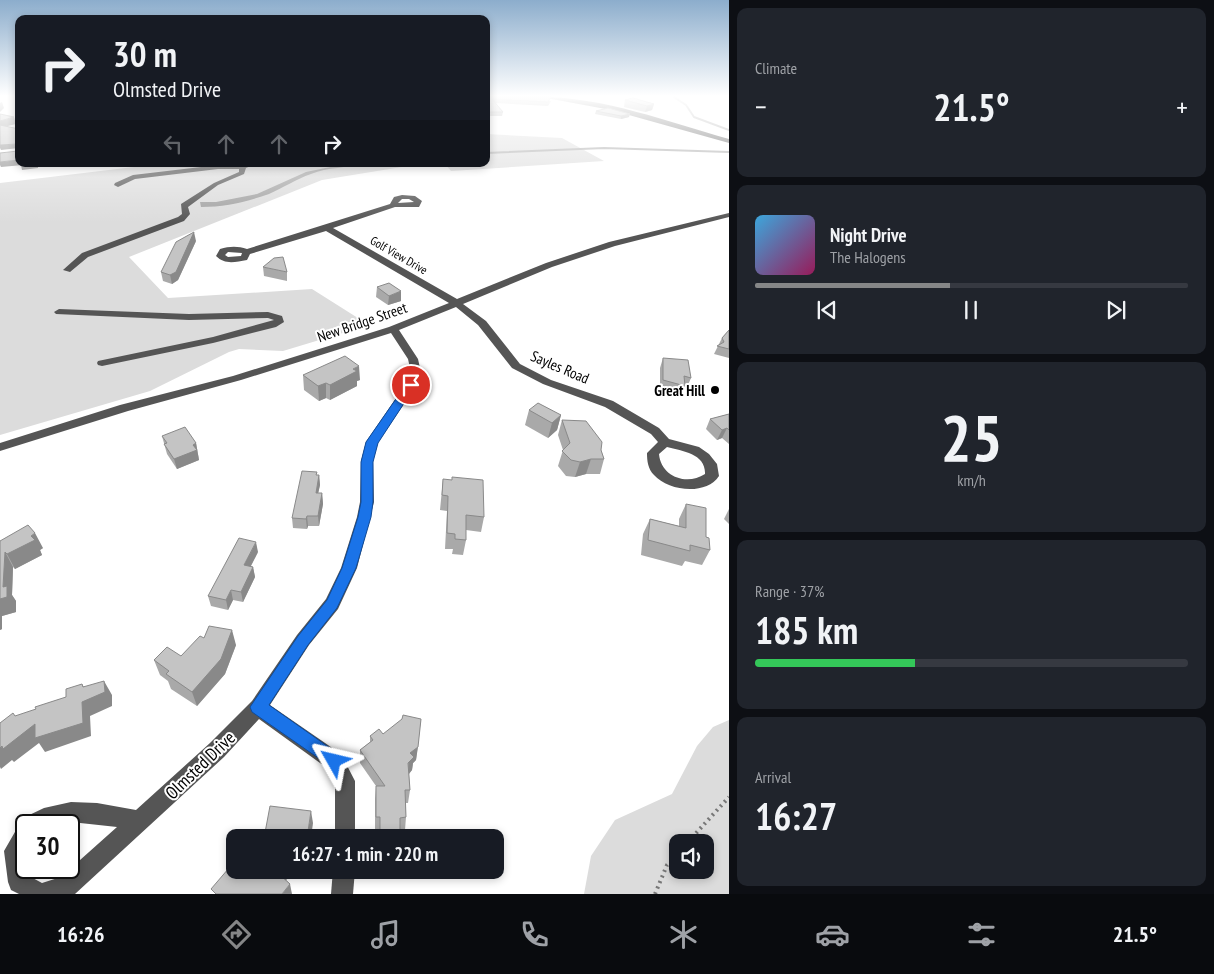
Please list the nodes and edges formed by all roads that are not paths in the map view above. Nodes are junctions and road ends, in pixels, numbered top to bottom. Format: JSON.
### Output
{"nodes":[{"id":1,"x":243,"y":167,"type":"joint"},
{"id":2,"x":118,"y":185,"type":"dead end"},
{"id":3,"x":394,"y":205,"type":"dead end"},
{"id":4,"x":729,"y":215,"type":"edge"},
{"id":5,"x":327,"y":228,"type":"junction"},
{"id":6,"x":247,"y":252,"type":"dead end"},
{"id":7,"x":67,"y":270,"type":"dead end"},
{"id":8,"x":458,"y":304,"type":"junction"},
{"id":9,"x":58,"y":312,"type":"dead end"},
{"id":10,"x":392,"y":329,"type":"junction"},
{"id":11,"x":102,"y":363,"type":"dead end"},
{"id":12,"x":665,"y":442,"type":"junction"},
{"id":13,"x":0,"y":447,"type":"edge"},
{"id":14,"x":258,"y":707,"type":"junction"},
{"id":15,"x":58,"y":814,"type":"edge"},
{"id":16,"x":140,"y":821,"type":"junction"},
{"id":17,"x":345,"y":829,"type":"edge"},
{"id":18,"x":19,"y":879,"type":"edge"},
{"id":19,"x":343,"y":879,"type":"edge"},
{"id":20,"x":41,"y":894,"type":"edge"},
{"id":21,"x":342,"y":894,"type":"edge"}],
"edges":[{"from":1,"to":2,"type":"street"},
{"from":1,"to":7,"type":"street"},
{"from":3,"to":5,"type":"street","name":"Golf View Drive"},
{"from":4,"to":8,"type":"street","name":"New Bridge Street"},
{"from":5,"to":6,"type":"street","name":"Golf View Drive"},
{"from":5,"to":8,"type":"street","name":"Golf View Drive"},
{"from":8,"to":10,"type":"street","name":"New Bridge Street"},
{"from":8,"to":12,"type":"street","name":"Sayles Road"},
{"from":9,"to":11,"type":"street"},
{"from":10,"to":13,"type":"street","name":"New Bridge Street"},
{"from":10,"to":14,"type":"street","name":"Olmsted Drive"},
{"from":12,"to":12,"type":"street","name":"Sayles Road"},
{"from":14,"to":16,"type":"street","name":"Olmsted Drive"},
{"from":14,"to":17,"type":"street"},
{"from":15,"to":16,"type":"street"},
{"from":16,"to":20,"type":"street","name":"Olmsted Drive"},
{"from":18,"to":20,"type":"street","name":"Olmsted Drive"},
{"from":19,"to":21,"type":"street"}]}
